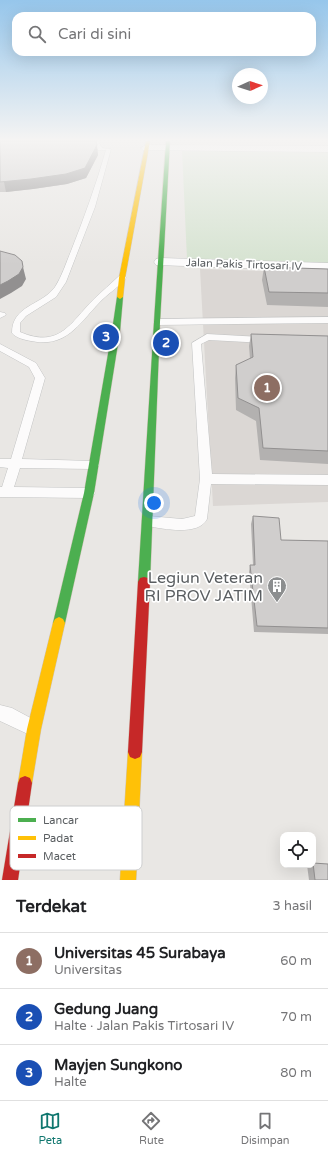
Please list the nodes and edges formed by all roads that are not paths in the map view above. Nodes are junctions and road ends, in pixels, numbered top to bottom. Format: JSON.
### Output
{"nodes":[{"id":1,"x":100,"y":182,"type":"edge"},
{"id":2,"x":140,"y":182,"type":"edge"},
{"id":3,"x":166,"y":182,"type":"edge"},
{"id":4,"x":161,"y":258,"type":"junction"},
{"id":5,"x":328,"y":267,"type":"edge"},
{"id":6,"x":122,"y":278,"type":"junction"},
{"id":7,"x":328,"y":320,"type":"edge"},
{"id":8,"x":157,"y":322,"type":"junction"},
{"id":9,"x":275,"y":341,"type":"edge"},
{"id":10,"x":0,"y":346,"type":"edge"},
{"id":11,"x":0,"y":463,"type":"edge"},
{"id":12,"x":15,"y":464,"type":"junction"},
{"id":13,"x":93,"y":465,"type":"junction"},
{"id":14,"x":206,"y":479,"type":"junction"},
{"id":15,"x":328,"y":480,"type":"edge"},
{"id":16,"x":4,"y":492,"type":"edge"},
{"id":17,"x":89,"y":493,"type":"junction"},
{"id":18,"x":148,"y":521,"type":"junction"},
{"id":19,"x":0,"y":713,"type":"edge"},
{"id":20,"x":34,"y":729,"type":"junction"},
{"id":21,"x":22,"y":806,"type":"edge"},
{"id":22,"x":132,"y":806,"type":"edge"},
{"id":23,"x":12,"y":870,"type":"edge"},
{"id":24,"x":129,"y":870,"type":"edge"},
{"id":25,"x":10,"y":880,"type":"edge"},
{"id":26,"x":128,"y":880,"type":"edge"}],
"edges":[{"from":1,"to":6,"type":"lane"},
{"from":2,"to":6,"type":"main road"},
{"from":3,"to":4,"type":"main road"},
{"from":4,"to":5,"type":"street","name":"Jalan Pakis Tirtosari IV"},
{"from":4,"to":8,"type":"main road"},
{"from":6,"to":13,"type":"main road"},
{"from":7,"to":8,"type":"lane"},
{"from":8,"to":18,"type":"main road"},
{"from":9,"to":14,"type":"lane"},
{"from":10,"to":12,"type":"lane"},
{"from":11,"to":12,"type":"lane"},
{"from":12,"to":13,"type":"lane"},
{"from":12,"to":16,"type":"lane"},
{"from":13,"to":17,"type":"main road"},
{"from":14,"to":15,"type":"lane"},
{"from":14,"to":18,"type":"lane"},
{"from":16,"to":17,"type":"lane"},
{"from":17,"to":20,"type":"main road"},
{"from":18,"to":22,"type":"main road"},
{"from":19,"to":20,"type":"lane"},
{"from":20,"to":21,"type":"main road"},
{"from":23,"to":25,"type":"main road"},
{"from":24,"to":26,"type":"main road"}]}
